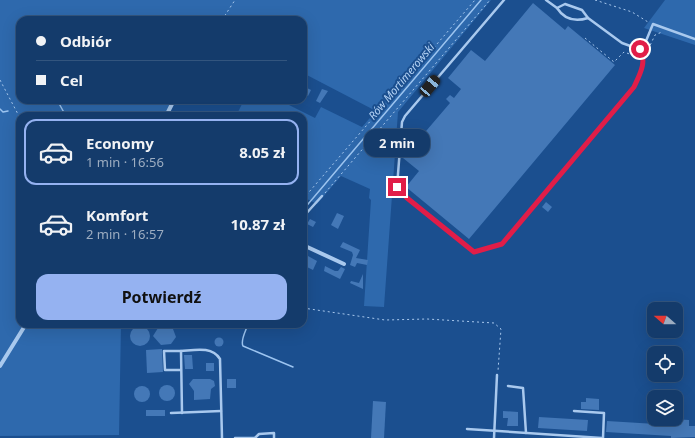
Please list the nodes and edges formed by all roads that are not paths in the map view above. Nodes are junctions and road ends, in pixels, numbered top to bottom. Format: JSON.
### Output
{"nodes":[{"id":1,"x":504,"y":0,"type":"edge"},
{"id":2,"x":546,"y":0,"type":"edge"},
{"id":3,"x":557,"y":8,"type":"junction"},
{"id":4,"x":588,"y":18,"type":"junction"},
{"id":5,"x":695,"y":39,"type":"edge"},
{"id":6,"x":640,"y":49,"type":"junction"},
{"id":7,"x":322,"y":196,"type":"road end"},
{"id":8,"x":307,"y":213,"type":"edge"},
{"id":9,"x":307,"y":247,"type":"edge"},
{"id":10,"x":344,"y":264,"type":"dead end"},
{"id":11,"x":24,"y":328,"type":"edge"},
{"id":12,"x":181,"y":351,"type":"junction"},
{"id":13,"x":0,"y":366,"type":"edge"},
{"id":14,"x":181,"y":370,"type":"junction"},
{"id":15,"x":497,"y":375,"type":"road end"},
{"id":16,"x":508,"y":386,"type":"dead end"},
{"id":17,"x":221,"y":411,"type":"junction"},
{"id":18,"x":574,"y":411,"type":"dead end"},
{"id":19,"x":182,"y":412,"type":"junction"},
{"id":20,"x":171,"y":413,"type":"dead end"},
{"id":21,"x":468,"y":429,"type":"dead end"},
{"id":22,"x":494,"y":430,"type":"junction"},
{"id":23,"x":526,"y":433,"type":"junction"},
{"id":24,"x":588,"y":437,"type":"edge"},
{"id":25,"x":222,"y":438,"type":"edge"},
{"id":26,"x":235,"y":438,"type":"edge"},
{"id":27,"x":255,"y":438,"type":"edge"},
{"id":28,"x":274,"y":438,"type":"edge"},
{"id":29,"x":494,"y":438,"type":"edge"},
{"id":30,"x":602,"y":438,"type":"edge"}],
"edges":[{"from":1,"to":6,"type":"lane"},
{"from":2,"to":3,"type":"lane"},
{"from":3,"to":4,"type":"lane"},
{"from":3,"to":4,"type":"lane"},
{"from":4,"to":6,"type":"lane"},
{"from":5,"to":6,"type":"lane"},
{"from":7,"to":8,"type":"lane"},
{"from":9,"to":10,"type":"street"},
{"from":11,"to":13,"type":"street"},
{"from":12,"to":14,"type":"lane"},
{"from":12,"to":14,"type":"lane"},
{"from":12,"to":17,"type":"lane"},
{"from":14,"to":19,"type":"lane"},
{"from":15,"to":22,"type":"lane"},
{"from":16,"to":23,"type":"lane"},
{"from":17,"to":19,"type":"lane"},
{"from":17,"to":25,"type":"lane"},
{"from":18,"to":30,"type":"lane"},
{"from":19,"to":20,"type":"lane"},
{"from":21,"to":22,"type":"lane"},
{"from":22,"to":23,"type":"lane"},
{"from":22,"to":29,"type":"lane"},
{"from":23,"to":24,"type":"lane"},
{"from":24,"to":30,"type":"lane"},
{"from":26,"to":27,"type":"lane"},
{"from":27,"to":28,"type":"lane"}]}
